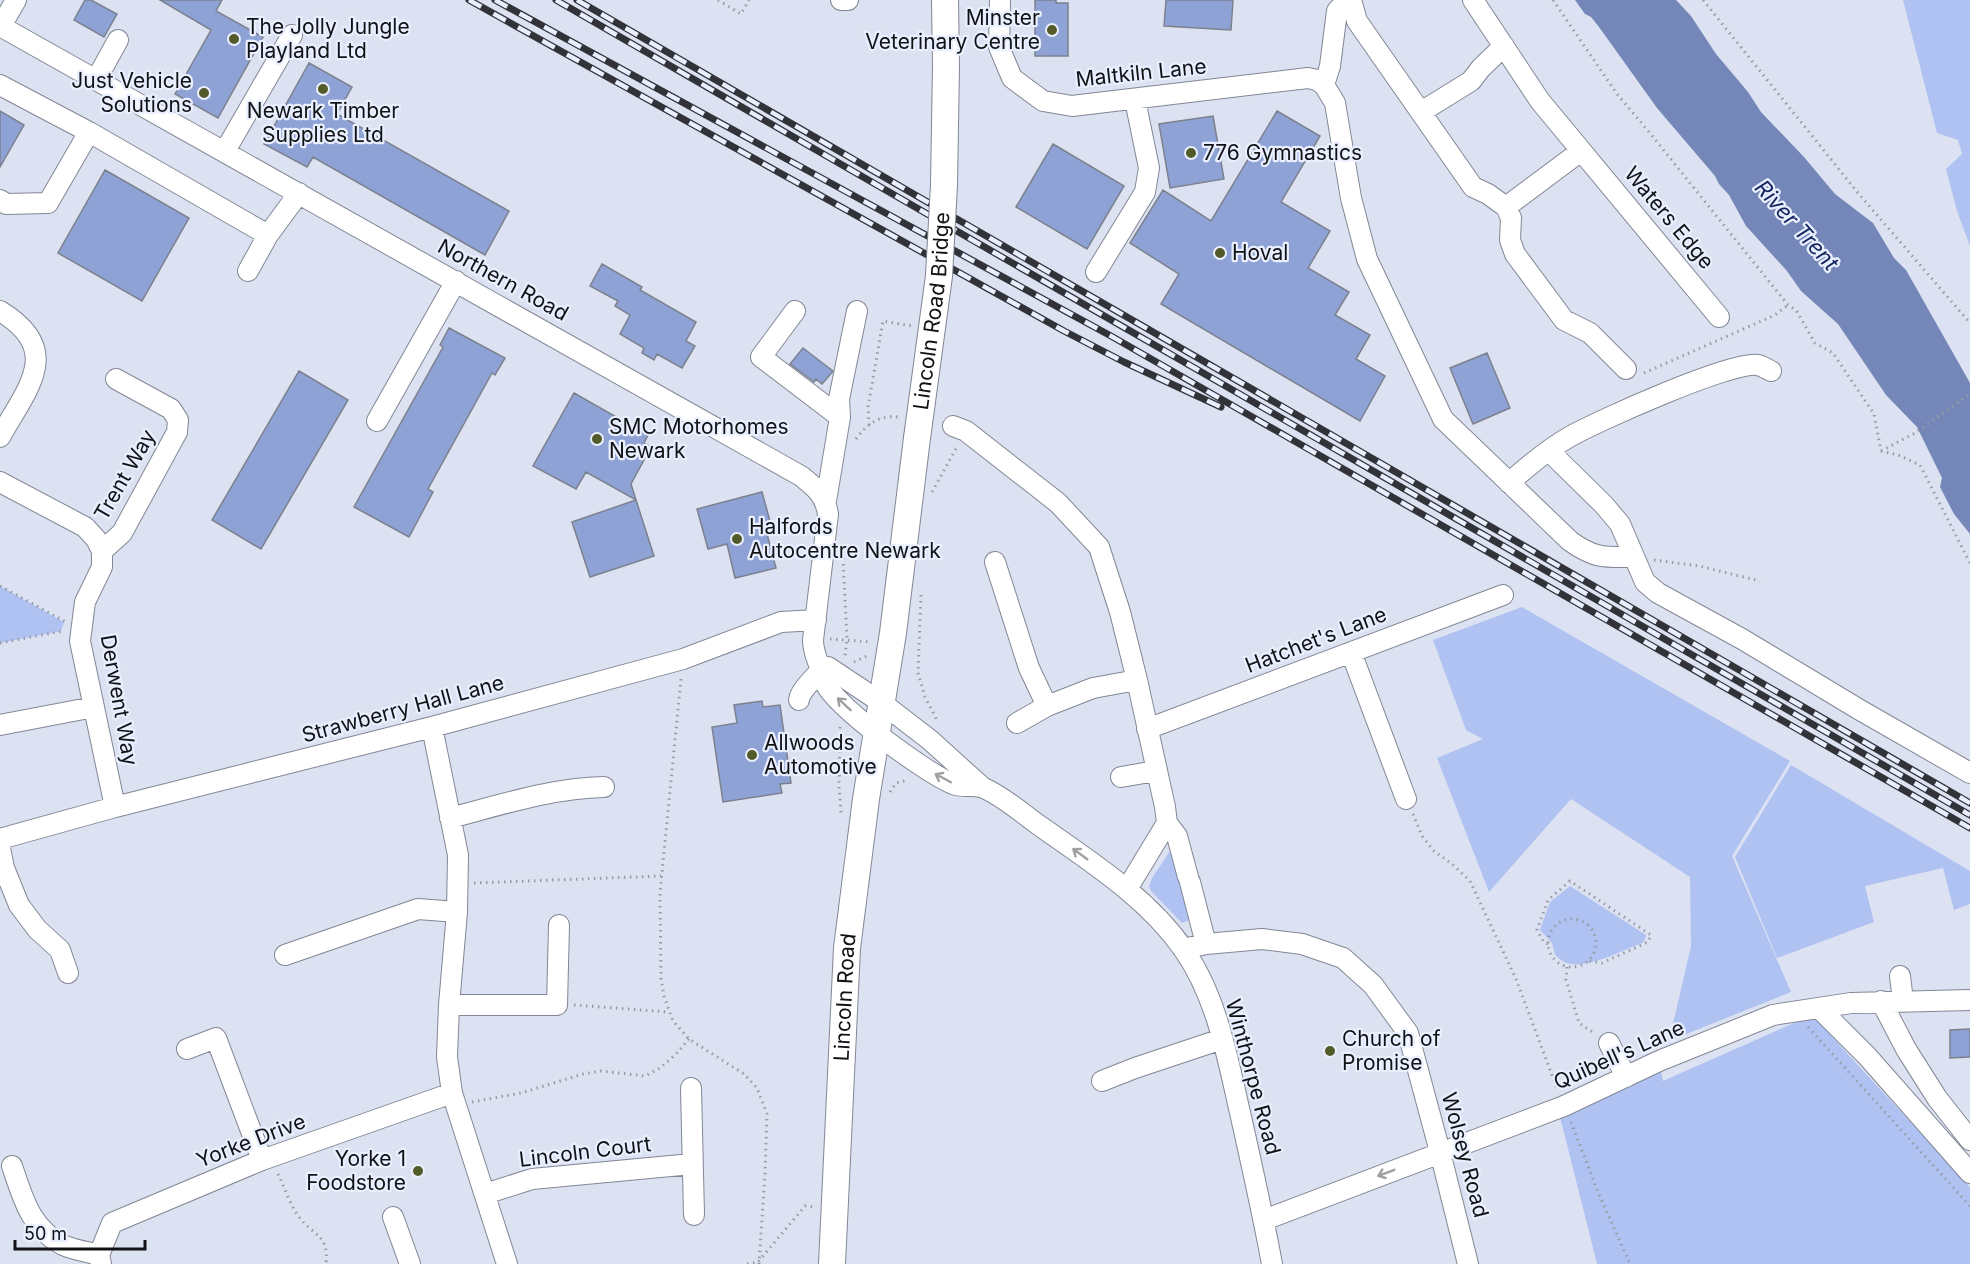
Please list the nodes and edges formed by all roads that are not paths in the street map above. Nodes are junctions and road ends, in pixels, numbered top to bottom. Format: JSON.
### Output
{"nodes":[{"id":1,"x":16,"y":0,"type":"edge"},
{"id":2,"x":945,"y":0,"type":"edge"},
{"id":3,"x":1000,"y":0,"type":"edge"},
{"id":4,"x":1349,"y":0,"type":"edge"},
{"id":5,"x":1473,"y":0,"type":"edge"},
{"id":6,"x":0,"y":26,"type":"edge"},
{"id":7,"x":292,"y":35,"type":"dead end"},
{"id":8,"x":118,"y":40,"type":"dead end"},
{"id":9,"x":1504,"y":46,"type":"junction"},
{"id":10,"x":96,"y":80,"type":"junction"},
{"id":11,"x":0,"y":85,"type":"edge"},
{"id":12,"x":1324,"y":85,"type":"junction"},
{"id":13,"x":1135,"y":100,"type":"junction"},
{"id":14,"x":1421,"y":112,"type":"junction"},
{"id":15,"x":88,"y":132,"type":"junction"},
{"id":16,"x":225,"y":150,"type":"junction"},
{"id":17,"x":1581,"y":151,"type":"junction"},
{"id":18,"x":299,"y":193,"type":"junction"},
{"id":19,"x":0,"y":200,"type":"edge"},
{"id":20,"x":1506,"y":207,"type":"junction"},
{"id":21,"x":268,"y":235,"type":"junction"},
{"id":22,"x":248,"y":271,"type":"dead end"},
{"id":23,"x":1096,"y":272,"type":"dead end"},
{"id":24,"x":456,"y":281,"type":"junction"},
{"id":25,"x":0,"y":311,"type":"edge"},
{"id":26,"x":795,"y":311,"type":"dead end"},
{"id":27,"x":857,"y":311,"type":"dead end"},
{"id":28,"x":1719,"y":317,"type":"dead end"},
{"id":29,"x":1626,"y":369,"type":"road end"},
{"id":30,"x":1771,"y":371,"type":"dead end"},
{"id":31,"x":116,"y":379,"type":"dead end"},
{"id":32,"x":840,"y":417,"type":"junction"},
{"id":33,"x":377,"y":421,"type":"dead end"},
{"id":34,"x":959,"y":428,"type":"road end"},
{"id":35,"x":0,"y":437,"type":"edge"},
{"id":36,"x":1549,"y":451,"type":"junction"},
{"id":37,"x":0,"y":482,"type":"edge"},
{"id":38,"x":1509,"y":483,"type":"junction"},
{"id":39,"x":826,"y":501,"type":"junction"},
{"id":40,"x":102,"y":551,"type":"junction"},
{"id":41,"x":1634,"y":557,"type":"junction"},
{"id":42,"x":995,"y":562,"type":"dead end"},
{"id":43,"x":1503,"y":595,"type":"dead end"},
{"id":44,"x":816,"y":620,"type":"junction"},
{"id":45,"x":1352,"y":652,"type":"junction"},
{"id":46,"x":821,"y":669,"type":"junction"},
{"id":47,"x":1137,"y":680,"type":"junction"},
{"id":48,"x":799,"y":700,"type":"dead end"},
{"id":49,"x":882,"y":703,"type":"junction"},
{"id":50,"x":1047,"y":706,"type":"junction"},
{"id":51,"x":94,"y":707,"type":"junction"},
{"id":52,"x":1017,"y":723,"type":"dead end"},
{"id":53,"x":0,"y":726,"type":"edge"},
{"id":54,"x":432,"y":727,"type":"junction"},
{"id":55,"x":1147,"y":729,"type":"junction"},
{"id":56,"x":876,"y":732,"type":"junction"},
{"id":57,"x":1156,"y":771,"type":"junction"},
{"id":58,"x":1970,"y":773,"type":"edge"},
{"id":59,"x":1121,"y":777,"type":"dead end"},
{"id":60,"x":604,"y":787,"type":"dead end"},
{"id":61,"x":982,"y":787,"type":"junction"},
{"id":62,"x":1406,"y":799,"type":"road end"},
{"id":63,"x":115,"y":807,"type":"junction"},
{"id":64,"x":450,"y":819,"type":"junction"},
{"id":65,"x":1167,"y":823,"type":"junction"},
{"id":66,"x":0,"y":839,"type":"edge"},
{"id":67,"x":0,"y":848,"type":"edge"},
{"id":68,"x":1127,"y":889,"type":"junction"},
{"id":69,"x":457,"y":912,"type":"junction"},
{"id":70,"x":559,"y":925,"type":"dead end"},
{"id":71,"x":1206,"y":944,"type":"junction"},
{"id":72,"x":1183,"y":949,"type":"junction"},
{"id":73,"x":285,"y":955,"type":"dead end"},
{"id":74,"x":68,"y":973,"type":"dead end"},
{"id":75,"x":1900,"y":976,"type":"dead end"},
{"id":76,"x":1970,"y":1000,"type":"edge"},
{"id":77,"x":1881,"y":1001,"type":"junction"},
{"id":78,"x":1903,"y":1001,"type":"junction"},
{"id":79,"x":449,"y":1005,"type":"junction"},
{"id":80,"x":1819,"y":1008,"type":"junction"},
{"id":81,"x":1222,"y":1039,"type":"junction"},
{"id":82,"x":1609,"y":1043,"type":"road end"},
{"id":83,"x":187,"y":1049,"type":"dead end"},
{"id":84,"x":1626,"y":1077,"type":"junction"},
{"id":85,"x":1102,"y":1081,"type":"dead end"},
{"id":86,"x":691,"y":1088,"type":"dead end"},
{"id":87,"x":454,"y":1100,"type":"junction"},
{"id":88,"x":1970,"y":1140,"type":"edge"},
{"id":89,"x":1440,"y":1152,"type":"junction"},
{"id":90,"x":267,"y":1159,"type":"junction"},
{"id":91,"x":692,"y":1164,"type":"junction"},
{"id":92,"x":12,"y":1166,"type":"dead end"},
{"id":93,"x":1970,"y":1173,"type":"edge"},
{"id":94,"x":485,"y":1194,"type":"junction"},
{"id":95,"x":694,"y":1215,"type":"dead end"},
{"id":96,"x":393,"y":1217,"type":"dead end"},
{"id":97,"x":1264,"y":1220,"type":"junction"},
{"id":98,"x":100,"y":1260,"type":"edge"},
{"id":99,"x":410,"y":1264,"type":"edge"},
{"id":100,"x":507,"y":1264,"type":"edge"},
{"id":101,"x":832,"y":1264,"type":"edge"},
{"id":102,"x":1272,"y":1264,"type":"edge"},
{"id":103,"x":1468,"y":1264,"type":"edge"}],
"edges":[{"from":1,"to":6,"type":"street"},
{"from":2,"to":49,"type":"main road","name":"Lincoln Road Bridge","bridge":true},
{"from":3,"to":13,"type":"street","name":"Maltkiln Lane"},
{"from":4,"to":12,"type":"street"},
{"from":4,"to":14,"type":"street"},
{"from":5,"to":9,"type":"street","name":"Waters Edge"},
{"from":6,"to":10,"type":"street","name":"Northern Road"},
{"from":7,"to":16,"type":"street"},
{"from":8,"to":10,"type":"street"},
{"from":9,"to":14,"type":"street"},
{"from":9,"to":17,"type":"street","name":"Waters Edge"},
{"from":10,"to":16,"type":"street","name":"Northern Road"},
{"from":11,"to":15,"type":"street"},
{"from":12,"to":13,"type":"street","name":"Maltkiln Lane"},
{"from":12,"to":38,"type":"street"},
{"from":13,"to":23,"type":"street"},
{"from":14,"to":20,"type":"street"},
{"from":15,"to":19,"type":"street"},
{"from":15,"to":21,"type":"street"},
{"from":16,"to":18,"type":"street","name":"Northern Road"},
{"from":17,"to":20,"type":"street"},
{"from":17,"to":28,"type":"street","name":"Waters Edge"},
{"from":18,"to":21,"type":"street"},
{"from":18,"to":24,"type":"street","name":"Northern Road"},
{"from":20,"to":29,"type":"street"},
{"from":21,"to":22,"type":"street"},
{"from":24,"to":33,"type":"street"},
{"from":24,"to":39,"type":"street","name":"Northern Road"},
{"from":25,"to":35,"type":"street"},
{"from":26,"to":32,"type":"street"},
{"from":27,"to":32,"type":"street"},
{"from":30,"to":36,"type":"street"},
{"from":31,"to":40,"type":"street","name":"Trent Way"},
{"from":32,"to":39,"type":"street"},
{"from":34,"to":47,"type":"street"},
{"from":36,"to":38,"type":"street"},
{"from":36,"to":41,"type":"street"},
{"from":37,"to":40,"type":"street"},
{"from":38,"to":41,"type":"street"},
{"from":39,"to":44,"type":"street"},
{"from":40,"to":51,"type":"street","name":"Derwent Way"},
{"from":41,"to":58,"type":"street"},
{"from":42,"to":50,"type":"street"},
{"from":43,"to":45,"type":"street","name":"Hatchet's Lane"},
{"from":44,"to":46,"type":"street"},
{"from":44,"to":54,"type":"street","name":"Strawberry Hall Lane"},
{"from":45,"to":55,"type":"street","name":"Hatchet's Lane"},
{"from":45,"to":62,"type":"street"},
{"from":46,"to":48,"type":"street"},
{"from":46,"to":49,"type":"street"},
{"from":56,"to":46,"type":"street","one_way":true},
{"from":47,"to":50,"type":"street"},
{"from":47,"to":55,"type":"street"},
{"from":49,"to":56,"type":"main road","name":"Lincoln Road"},
{"from":49,"to":61,"type":"street","name":"Winthorpe Road"},
{"from":50,"to":52,"type":"street"},
{"from":51,"to":53,"type":"street"},
{"from":51,"to":63,"type":"street","name":"Derwent Way"},
{"from":54,"to":63,"type":"street","name":"Strawberry Hall Lane"},
{"from":54,"to":64,"type":"street"},
{"from":55,"to":57,"type":"street"},
{"from":61,"to":56,"type":"street","name":"Winthorpe Road","one_way":true},
{"from":56,"to":101,"type":"main road","name":"Lincoln Road"},
{"from":57,"to":59,"type":"street"},
{"from":57,"to":65,"type":"street"},
{"from":60,"to":64,"type":"street"},
{"from":68,"to":61,"type":"street","name":"Winthorpe Road","one_way":true},
{"from":63,"to":66,"type":"street","name":"Strawberry Hall Lane"},
{"from":64,"to":69,"type":"street"},
{"from":65,"to":68,"type":"street"},
{"from":65,"to":71,"type":"street"},
{"from":67,"to":74,"type":"street"},
{"from":68,"to":72,"type":"street","name":"Winthorpe Road"},
{"from":69,"to":73,"type":"street"},
{"from":69,"to":79,"type":"street"},
{"from":70,"to":79,"type":"street"},
{"from":71,"to":72,"type":"street","name":"Wolsey Road"},
{"from":71,"to":89,"type":"street","name":"Wolsey Road"},
{"from":72,"to":81,"type":"street","name":"Winthorpe Road"},
{"from":75,"to":78,"type":"street"},
{"from":76,"to":78,"type":"street","name":"Quibell's Lane"},
{"from":77,"to":78,"type":"street","name":"Quibell's Lane"},
{"from":77,"to":80,"type":"street","name":"Quibell's Lane"},
{"from":77,"to":88,"type":"street"},
{"from":79,"to":87,"type":"street"},
{"from":80,"to":84,"type":"street","name":"Quibell's Lane"},
{"from":80,"to":93,"type":"street"},
{"from":81,"to":85,"type":"street"},
{"from":81,"to":97,"type":"street","name":"Winthorpe Road"},
{"from":82,"to":84,"type":"street"},
{"from":83,"to":90,"type":"street"},
{"from":84,"to":89,"type":"street","name":"Quibell's Lane"},
{"from":86,"to":91,"type":"street"},
{"from":87,"to":90,"type":"street","name":"Yorke Drive"},
{"from":87,"to":94,"type":"street"},
{"from":89,"to":97,"type":"street","name":"Quibell's Lane","one_way":true},
{"from":89,"to":103,"type":"street","name":"Wolsey Road"},
{"from":90,"to":98,"type":"street","name":"Yorke Drive"},
{"from":91,"to":94,"type":"street","name":"Lincoln Court"},
{"from":91,"to":95,"type":"street"},
{"from":92,"to":98,"type":"street"},
{"from":94,"to":100,"type":"street"},
{"from":96,"to":99,"type":"street"},
{"from":97,"to":102,"type":"street","name":"Winthorpe Road"}]}
